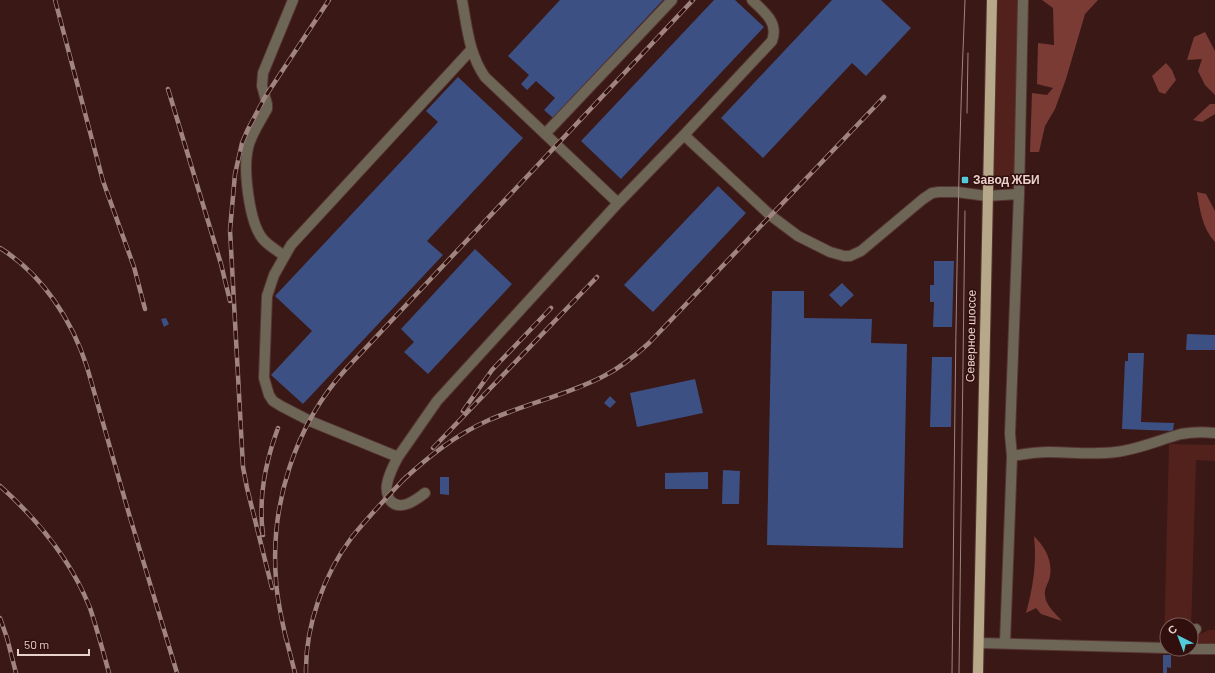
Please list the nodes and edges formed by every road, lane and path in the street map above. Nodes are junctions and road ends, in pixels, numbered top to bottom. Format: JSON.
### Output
{"nodes":[{"id":1,"x":294,"y":0,"type":"edge"},
{"id":2,"x":462,"y":0,"type":"edge"},
{"id":3,"x":672,"y":0,"type":"edge"},
{"id":4,"x":752,"y":0,"type":"edge"},
{"id":5,"x":992,"y":0,"type":"edge"},
{"id":6,"x":1023,"y":0,"type":"edge"},
{"id":7,"x":471,"y":50,"type":"junction"},
{"id":8,"x":545,"y":134,"type":"junction"},
{"id":9,"x":684,"y":135,"type":"junction"},
{"id":10,"x":1019,"y":194,"type":"junction"},
{"id":11,"x":987,"y":196,"type":"junction"},
{"id":12,"x":618,"y":203,"type":"junction"},
{"id":13,"x":284,"y":256,"type":"junction"},
{"id":14,"x":1215,"y":432,"type":"edge"},
{"id":15,"x":1012,"y":456,"type":"junction"},
{"id":16,"x":398,"y":457,"type":"junction"},
{"id":17,"x":425,"y":493,"type":"dead end"},
{"id":18,"x":979,"y":643,"type":"junction"},
{"id":19,"x":1005,"y":643,"type":"junction"},
{"id":20,"x":1159,"y":648,"type":"edge"},
{"id":21,"x":1199,"y":649,"type":"edge"},
{"id":22,"x":1215,"y":649,"type":"edge"},
{"id":23,"x":978,"y":673,"type":"edge"}],
"edges":[{"from":1,"to":13,"type":"lane"},
{"from":2,"to":7,"type":"lane"},
{"from":3,"to":8,"type":"lane"},
{"from":4,"to":9,"type":"lane"},
{"from":5,"to":11,"type":"main road","name":"Северное шоссе"},
{"from":6,"to":10,"type":"lane"},
{"from":7,"to":8,"type":"lane"},
{"from":7,"to":13,"type":"lane"},
{"from":8,"to":12,"type":"lane"},
{"from":9,"to":11,"type":"lane"},
{"from":9,"to":12,"type":"lane"},
{"from":10,"to":11,"type":"lane"},
{"from":10,"to":15,"type":"lane"},
{"from":11,"to":18,"type":"main road","name":"Северное шоссе"},
{"from":12,"to":16,"type":"lane"},
{"from":13,"to":16,"type":"lane"},
{"from":14,"to":15,"type":"lane"},
{"from":15,"to":19,"type":"lane"},
{"from":16,"to":17,"type":"lane"},
{"from":18,"to":19,"type":"lane"},
{"from":18,"to":23,"type":"main road","name":"Северное шоссе"},
{"from":19,"to":20,"type":"lane"},
{"from":21,"to":22,"type":"lane"}]}
